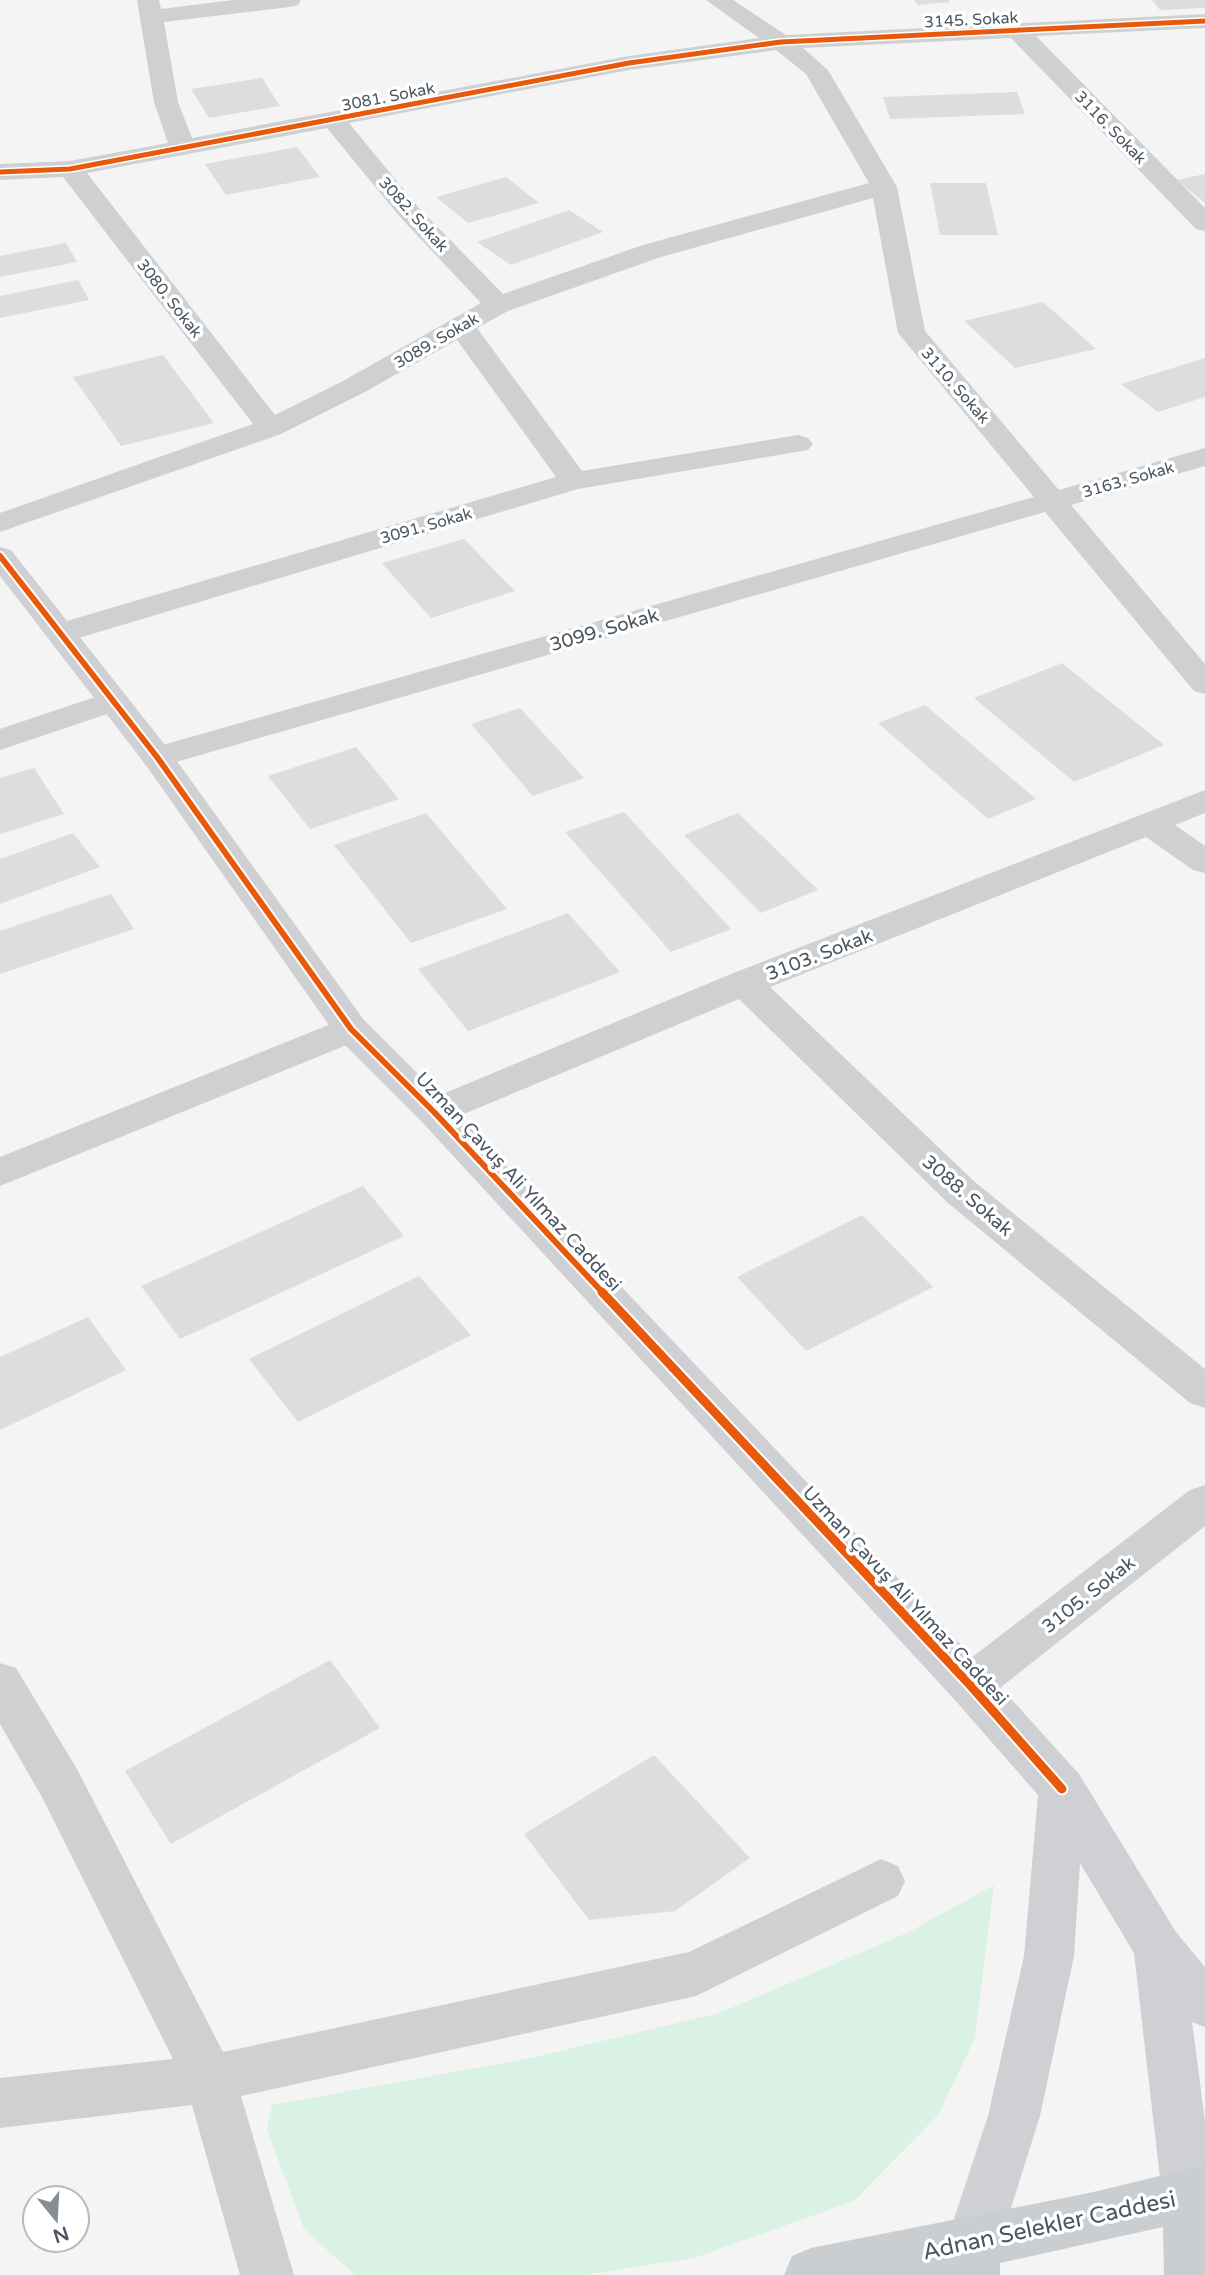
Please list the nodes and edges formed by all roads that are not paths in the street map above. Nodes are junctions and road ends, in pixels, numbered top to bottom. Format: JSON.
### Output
{"nodes":[{"id":1,"x":290,"y":0,"type":"edge"},
{"id":2,"x":717,"y":0,"type":"edge"},
{"id":3,"x":150,"y":8,"type":"edge"},
{"id":4,"x":1205,"y":21,"type":"edge"},
{"id":5,"x":1017,"y":30,"type":"junction"},
{"id":6,"x":781,"y":41,"type":"junction"},
{"id":7,"x":334,"y":121,"type":"junction"},
{"id":8,"x":183,"y":149,"type":"junction"},
{"id":9,"x":70,"y":169,"type":"junction"},
{"id":10,"x":0,"y":172,"type":"edge"},
{"id":11,"x":884,"y":187,"type":"junction"},
{"id":12,"x":1205,"y":223,"type":"edge"},
{"id":13,"x":498,"y":305,"type":"junction"},
{"id":14,"x":461,"y":326,"type":"junction"},
{"id":15,"x":271,"y":428,"type":"junction"},
{"id":16,"x":798,"y":444,"type":"dead end"},
{"id":17,"x":1205,"y":457,"type":"edge"},
{"id":18,"x":574,"y":481,"type":"junction"},
{"id":19,"x":1052,"y":501,"type":"junction"},
{"id":20,"x":0,"y":523,"type":"edge"},
{"id":21,"x":0,"y":556,"type":"edge"},
{"id":22,"x":61,"y":633,"type":"junction"},
{"id":23,"x":1205,"y":684,"type":"edge"},
{"id":24,"x":113,"y":701,"type":"junction"},
{"id":25,"x":0,"y":740,"type":"edge"},
{"id":26,"x":157,"y":757,"type":"junction"},
{"id":27,"x":1205,"y":801,"type":"edge"},
{"id":28,"x":1151,"y":824,"type":"junction"},
{"id":29,"x":1205,"y":862,"type":"edge"},
{"id":30,"x":744,"y":983,"type":"junction"},
{"id":31,"x":351,"y":1029,"type":"junction"},
{"id":32,"x":434,"y":1112,"type":"junction"},
{"id":33,"x":0,"y":1172,"type":"edge"},
{"id":34,"x":1205,"y":1392,"type":"edge"},
{"id":35,"x":1205,"y":1502,"type":"edge"},
{"id":36,"x":0,"y":1682,"type":"edge"},
{"id":37,"x":970,"y":1685,"type":"junction"},
{"id":38,"x":1062,"y":1789,"type":"junction"},
{"id":39,"x":881,"y":1881,"type":"dead end"},
{"id":40,"x":1158,"y":1948,"type":"junction"},
{"id":41,"x":1205,"y":2004,"type":"edge"},
{"id":42,"x":210,"y":2079,"type":"junction"},
{"id":43,"x":0,"y":2103,"type":"edge"},
{"id":44,"x":1197,"y":2193,"type":"edge"},
{"id":45,"x":973,"y":2259,"type":"edge"},
{"id":46,"x":267,"y":2275,"type":"edge"},
{"id":47,"x":811,"y":2275,"type":"edge"},
{"id":48,"x":1191,"y":2275,"type":"edge"}],
"edges":[{"from":1,"to":3,"type":"street"},
{"from":2,"to":6,"type":"street","name":"3110. Sokak"},
{"from":3,"to":8,"type":"street"},
{"from":4,"to":5,"type":"street","name":"3145. Sokak"},
{"from":5,"to":6,"type":"street","name":"3145. Sokak"},
{"from":5,"to":12,"type":"street","name":"3116. Sokak"},
{"from":6,"to":7,"type":"street","name":"3081. Sokak"},
{"from":6,"to":11,"type":"street","name":"3110. Sokak"},
{"from":7,"to":8,"type":"street","name":"3081. Sokak"},
{"from":7,"to":13,"type":"street","name":"3082. Sokak"},
{"from":8,"to":9,"type":"street","name":"3081. Sokak"},
{"from":9,"to":10,"type":"street","name":"3081. Sokak"},
{"from":9,"to":15,"type":"street","name":"3080. Sokak"},
{"from":11,"to":13,"type":"street","name":"3089. Sokak"},
{"from":11,"to":19,"type":"street","name":"3110. Sokak"},
{"from":13,"to":14,"type":"street","name":"3089. Sokak"},
{"from":14,"to":15,"type":"street","name":"3089. Sokak"},
{"from":14,"to":18,"type":"street"},
{"from":15,"to":20,"type":"street","name":"3089. Sokak"},
{"from":16,"to":18,"type":"street","name":"3091. Sokak"},
{"from":17,"to":19,"type":"street","name":"3163. Sokak"},
{"from":18,"to":22,"type":"street","name":"3091. Sokak"},
{"from":19,"to":23,"type":"street","name":"3110. Sokak"},
{"from":19,"to":26,"type":"street","name":"3099. Sokak"},
{"from":21,"to":22,"type":"street","name":"Uzman Çavuş Ali Yılmaz Caddesi"},
{"from":22,"to":24,"type":"street","name":"Uzman Çavuş Ali Yılmaz Caddesi"},
{"from":24,"to":25,"type":"street"},
{"from":24,"to":26,"type":"street","name":"Uzman Çavuş Ali Yılmaz Caddesi"},
{"from":26,"to":31,"type":"street","name":"Uzman Çavuş Ali Yılmaz Caddesi"},
{"from":27,"to":28,"type":"street","name":"3103. Sokak"},
{"from":28,"to":29,"type":"street"},
{"from":28,"to":30,"type":"street","name":"3103. Sokak"},
{"from":30,"to":32,"type":"street","name":"3103. Sokak"},
{"from":30,"to":34,"type":"street","name":"3088. Sokak"},
{"from":31,"to":32,"type":"street","name":"Uzman Çavuş Ali Yılmaz Caddesi"},
{"from":31,"to":33,"type":"street"},
{"from":32,"to":37,"type":"street","name":"Uzman Çavuş Ali Yılmaz Caddesi"},
{"from":35,"to":37,"type":"street","name":"3105. Sokak"},
{"from":36,"to":42,"type":"street"},
{"from":37,"to":38,"type":"street","name":"Uzman Çavuş Ali Yılmaz Caddesi"},
{"from":38,"to":40,"type":"street","name":"Uzman Çavuş Ali Yılmaz Caddesi"},
{"from":38,"to":45,"type":"street"},
{"from":39,"to":42,"type":"street"},
{"from":40,"to":41,"type":"street","name":"Uzman Çavuş Ali Yılmaz Caddesi"},
{"from":40,"to":44,"type":"street"},
{"from":42,"to":43,"type":"street"},
{"from":42,"to":46,"type":"street"},
{"from":44,"to":45,"type":"main road","name":"Adnan Selekler Caddesi"},
{"from":44,"to":48,"type":"main road"},
{"from":45,"to":47,"type":"main road","name":"Adnan Selekler Caddesi"}]}
